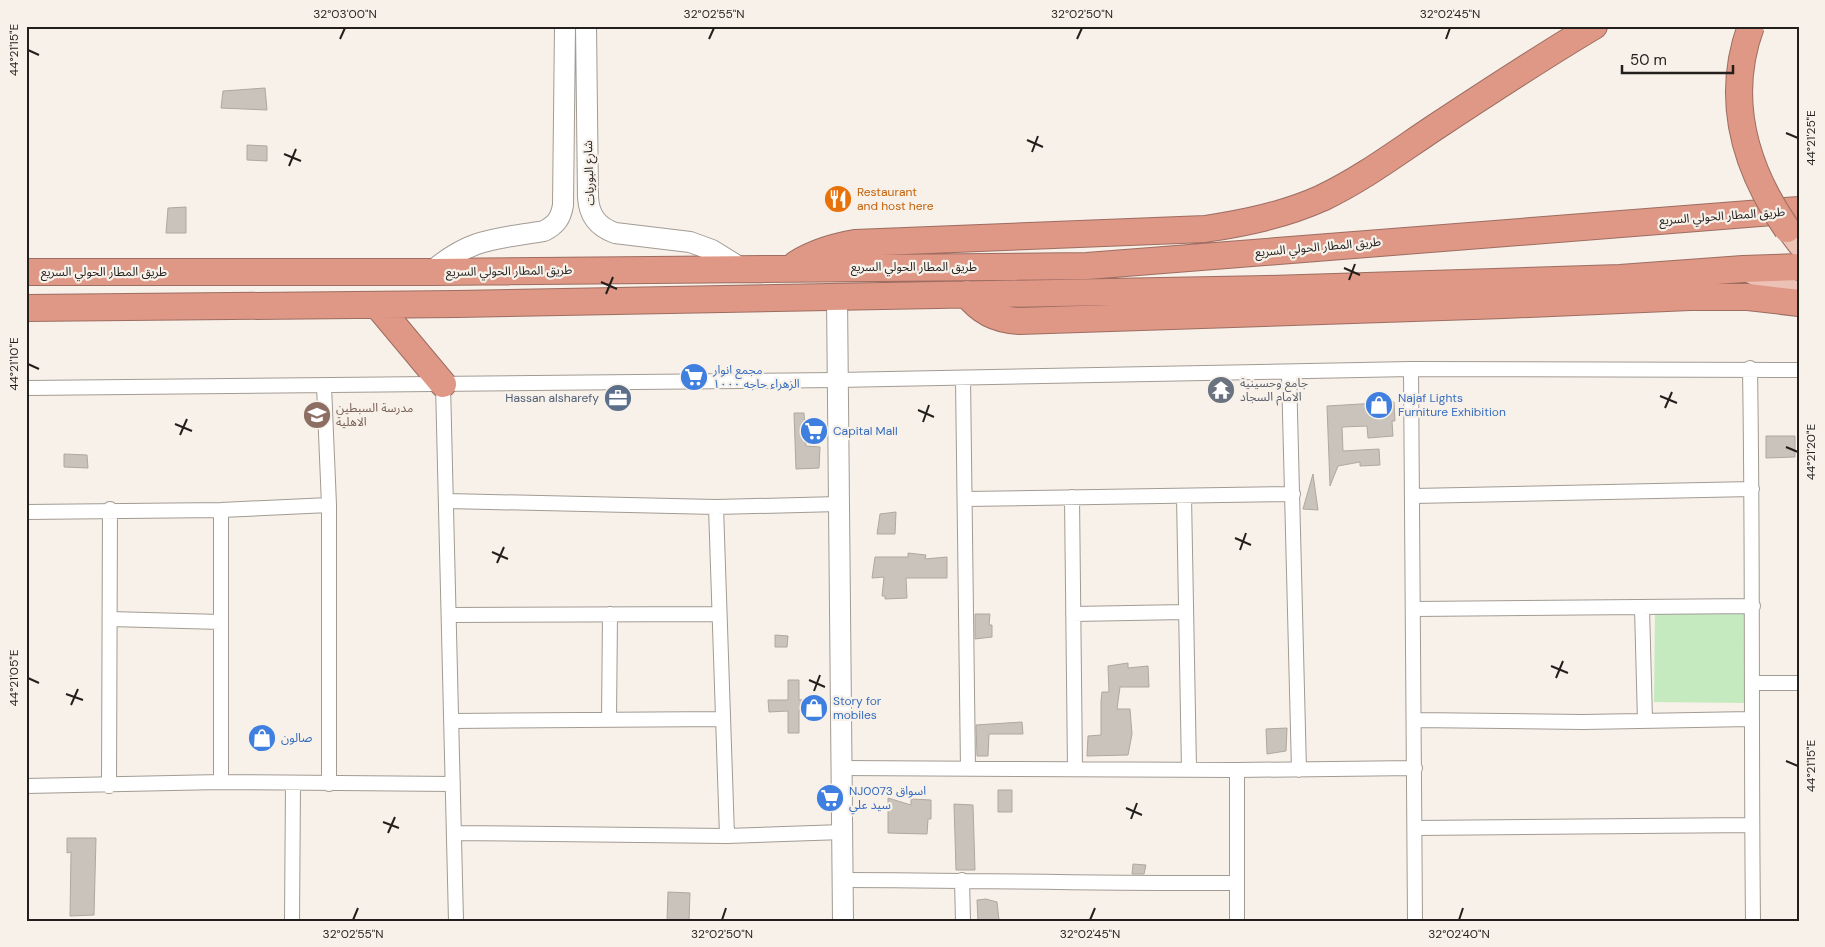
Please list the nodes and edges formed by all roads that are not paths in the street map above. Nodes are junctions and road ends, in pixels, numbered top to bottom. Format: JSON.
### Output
{"nodes":[{"id":1,"x":565,"y":26,"type":"edge"},
{"id":2,"x":586,"y":26,"type":"edge"},
{"id":3,"x":1594,"y":26,"type":"edge"},
{"id":4,"x":1751,"y":26,"type":"edge"},
{"id":5,"x":1796,"y":230,"type":"edge"},
{"id":6,"x":790,"y":267,"type":"junction"},
{"id":7,"x":1799,"y":267,"type":"edge"},
{"id":8,"x":741,"y":268,"type":"junction"},
{"id":9,"x":1743,"y":269,"type":"junction"},
{"id":10,"x":26,"y":272,"type":"edge"},
{"id":11,"x":431,"y":272,"type":"junction"},
{"id":12,"x":967,"y":294,"type":"junction"},
{"id":13,"x":1799,"y":294,"type":"edge"},
{"id":14,"x":837,"y":296,"type":"junction"},
{"id":15,"x":1799,"y":303,"type":"edge"},
{"id":16,"x":377,"y":304,"type":"junction"},
{"id":17,"x":26,"y":308,"type":"edge"},
{"id":18,"x":1750,"y":368,"type":"junction"},
{"id":19,"x":1411,"y":369,"type":"junction"},
{"id":20,"x":1799,"y":370,"type":"edge"},
{"id":21,"x":1288,"y":373,"type":"junction"},
{"id":22,"x":963,"y":378,"type":"junction"},
{"id":23,"x":837,"y":380,"type":"junction"},
{"id":24,"x":443,"y":384,"type":"junction"},
{"id":25,"x":324,"y":386,"type":"junction"},
{"id":26,"x":26,"y":388,"type":"edge"},
{"id":27,"x":1752,"y":489,"type":"junction"},
{"id":28,"x":1293,"y":494,"type":"junction"},
{"id":29,"x":1184,"y":496,"type":"junction"},
{"id":30,"x":1413,"y":496,"type":"junction"},
{"id":31,"x":1072,"y":497,"type":"junction"},
{"id":32,"x":965,"y":499,"type":"junction"},
{"id":33,"x":448,"y":501,"type":"junction"},
{"id":34,"x":839,"y":504,"type":"junction"},
{"id":35,"x":329,"y":505,"type":"junction"},
{"id":36,"x":716,"y":507,"type":"junction"},
{"id":37,"x":110,"y":509,"type":"junction"},
{"id":38,"x":221,"y":510,"type":"junction"},
{"id":39,"x":26,"y":512,"type":"edge"},
{"id":40,"x":1753,"y":606,"type":"junction"},
{"id":41,"x":1642,"y":608,"type":"junction"},
{"id":42,"x":1414,"y":609,"type":"junction"},
{"id":43,"x":1186,"y":612,"type":"junction"},
{"id":44,"x":610,"y":614,"type":"junction"},
{"id":45,"x":718,"y":614,"type":"junction"},
{"id":46,"x":1073,"y":614,"type":"junction"},
{"id":47,"x":450,"y":615,"type":"junction"},
{"id":48,"x":110,"y":619,"type":"junction"},
{"id":49,"x":221,"y":622,"type":"junction"},
{"id":50,"x":1753,"y":683,"type":"junction"},
{"id":51,"x":1799,"y":683,"type":"edge"},
{"id":52,"x":1751,"y":718,"type":"junction"},
{"id":53,"x":723,"y":719,"type":"junction"},
{"id":54,"x":608,"y":720,"type":"junction"},
{"id":55,"x":1415,"y":720,"type":"junction"},
{"id":56,"x":452,"y":721,"type":"junction"},
{"id":57,"x":1645,"y":721,"type":"junction"},
{"id":58,"x":842,"y":768,"type":"junction"},
{"id":59,"x":1415,"y":768,"type":"junction"},
{"id":60,"x":968,"y":769,"type":"junction"},
{"id":61,"x":1075,"y":770,"type":"junction"},
{"id":62,"x":1189,"y":770,"type":"junction"},
{"id":63,"x":1236,"y":770,"type":"junction"},
{"id":64,"x":1299,"y":770,"type":"junction"},
{"id":65,"x":221,"y":782,"type":"junction"},
{"id":66,"x":293,"y":783,"type":"junction"},
{"id":67,"x":329,"y":784,"type":"junction"},
{"id":68,"x":453,"y":784,"type":"junction"},
{"id":69,"x":26,"y":786,"type":"edge"},
{"id":70,"x":109,"y":786,"type":"junction"},
{"id":71,"x":1752,"y":825,"type":"junction"},
{"id":72,"x":1415,"y":828,"type":"junction"},
{"id":73,"x":843,"y":832,"type":"junction"},
{"id":74,"x":454,"y":833,"type":"junction"},
{"id":75,"x":727,"y":836,"type":"junction"},
{"id":76,"x":843,"y":880,"type":"junction"},
{"id":77,"x":962,"y":880,"type":"junction"},
{"id":78,"x":1237,"y":883,"type":"junction"},
{"id":79,"x":292,"y":921,"type":"edge"},
{"id":80,"x":456,"y":921,"type":"edge"},
{"id":81,"x":844,"y":921,"type":"edge"},
{"id":82,"x":963,"y":921,"type":"edge"},
{"id":83,"x":1237,"y":921,"type":"edge"},
{"id":84,"x":1415,"y":921,"type":"edge"},
{"id":85,"x":1753,"y":921,"type":"edge"}],
"edges":[{"from":1,"to":11,"type":"street","name":"شارع البوريات"},
{"from":2,"to":8,"type":"street","name":"شارع البوريات"},
{"from":3,"to":6,"type":"highway"},
{"from":4,"to":5,"type":"highway","bridge":true},
{"from":5,"to":6,"type":"highway","name":"طريق المطار الحولي السريع"},
{"from":6,"to":8,"type":"highway","name":"طريق المطار الحولي السريع"},
{"from":7,"to":9,"type":"highway"},
{"from":8,"to":11,"type":"highway","name":"طريق المطار الحولي السريع"},
{"from":9,"to":12,"type":"highway"},
{"from":9,"to":13,"type":"main road"},
{"from":10,"to":11,"type":"highway","name":"طريق المطار الحولي السريع"},
{"from":12,"to":14,"type":"highway"},
{"from":12,"to":15,"type":"highway"},
{"from":14,"to":16,"type":"highway"},
{"from":14,"to":23,"type":"street"},
{"from":16,"to":17,"type":"highway"},
{"from":16,"to":24,"type":"highway"},
{"from":18,"to":19,"type":"street"},
{"from":18,"to":20,"type":"street"},
{"from":18,"to":27,"type":"street"},
{"from":19,"to":21,"type":"street"},
{"from":19,"to":30,"type":"street"},
{"from":21,"to":22,"type":"street"},
{"from":21,"to":28,"type":"street"},
{"from":22,"to":23,"type":"street"},
{"from":22,"to":32,"type":"street"},
{"from":23,"to":24,"type":"street"},
{"from":23,"to":34,"type":"street"},
{"from":24,"to":25,"type":"street"},
{"from":24,"to":33,"type":"street"},
{"from":25,"to":26,"type":"street"},
{"from":25,"to":35,"type":"street"},
{"from":27,"to":30,"type":"street"},
{"from":27,"to":40,"type":"street"},
{"from":28,"to":29,"type":"street"},
{"from":28,"to":64,"type":"street"},
{"from":29,"to":31,"type":"street"},
{"from":29,"to":43,"type":"street"},
{"from":30,"to":42,"type":"street"},
{"from":31,"to":32,"type":"street"},
{"from":31,"to":46,"type":"street"},
{"from":32,"to":60,"type":"street"},
{"from":33,"to":36,"type":"street"},
{"from":33,"to":47,"type":"street"},
{"from":34,"to":36,"type":"street"},
{"from":34,"to":58,"type":"street"},
{"from":35,"to":38,"type":"street"},
{"from":35,"to":67,"type":"street"},
{"from":36,"to":45,"type":"street"},
{"from":37,"to":38,"type":"street"},
{"from":37,"to":39,"type":"street"},
{"from":37,"to":48,"type":"street"},
{"from":38,"to":49,"type":"street"},
{"from":40,"to":41,"type":"street"},
{"from":40,"to":50,"type":"street"},
{"from":41,"to":42,"type":"street"},
{"from":41,"to":57,"type":"street"},
{"from":42,"to":55,"type":"street"},
{"from":43,"to":46,"type":"street"},
{"from":43,"to":62,"type":"street"},
{"from":44,"to":45,"type":"street"},
{"from":44,"to":47,"type":"street"},
{"from":44,"to":54,"type":"street"},
{"from":45,"to":53,"type":"street"},
{"from":46,"to":61,"type":"street"},
{"from":47,"to":56,"type":"street"},
{"from":48,"to":49,"type":"street"},
{"from":48,"to":70,"type":"street"},
{"from":49,"to":65,"type":"street"},
{"from":50,"to":51,"type":"street"},
{"from":50,"to":52,"type":"street"},
{"from":52,"to":57,"type":"street"},
{"from":52,"to":71,"type":"street"},
{"from":53,"to":54,"type":"street"},
{"from":53,"to":75,"type":"street"},
{"from":54,"to":56,"type":"street"},
{"from":55,"to":57,"type":"street"},
{"from":55,"to":59,"type":"street"},
{"from":56,"to":68,"type":"street"},
{"from":58,"to":60,"type":"street"},
{"from":58,"to":73,"type":"street"},
{"from":59,"to":64,"type":"street"},
{"from":59,"to":72,"type":"street"},
{"from":60,"to":61,"type":"street"},
{"from":61,"to":62,"type":"street"},
{"from":62,"to":63,"type":"street"},
{"from":63,"to":64,"type":"street"},
{"from":63,"to":78,"type":"street"},
{"from":65,"to":66,"type":"street"},
{"from":65,"to":70,"type":"street"},
{"from":66,"to":67,"type":"street"},
{"from":66,"to":79,"type":"street"},
{"from":67,"to":68,"type":"street"},
{"from":68,"to":74,"type":"street"},
{"from":69,"to":70,"type":"street"},
{"from":71,"to":72,"type":"street"},
{"from":71,"to":85,"type":"street"},
{"from":72,"to":84,"type":"street"},
{"from":73,"to":75,"type":"street"},
{"from":73,"to":76,"type":"street"},
{"from":74,"to":75,"type":"street"},
{"from":74,"to":80,"type":"street"},
{"from":76,"to":77,"type":"street"},
{"from":76,"to":81,"type":"street"},
{"from":77,"to":78,"type":"street"},
{"from":77,"to":82,"type":"street"},
{"from":78,"to":83,"type":"street"}]}
